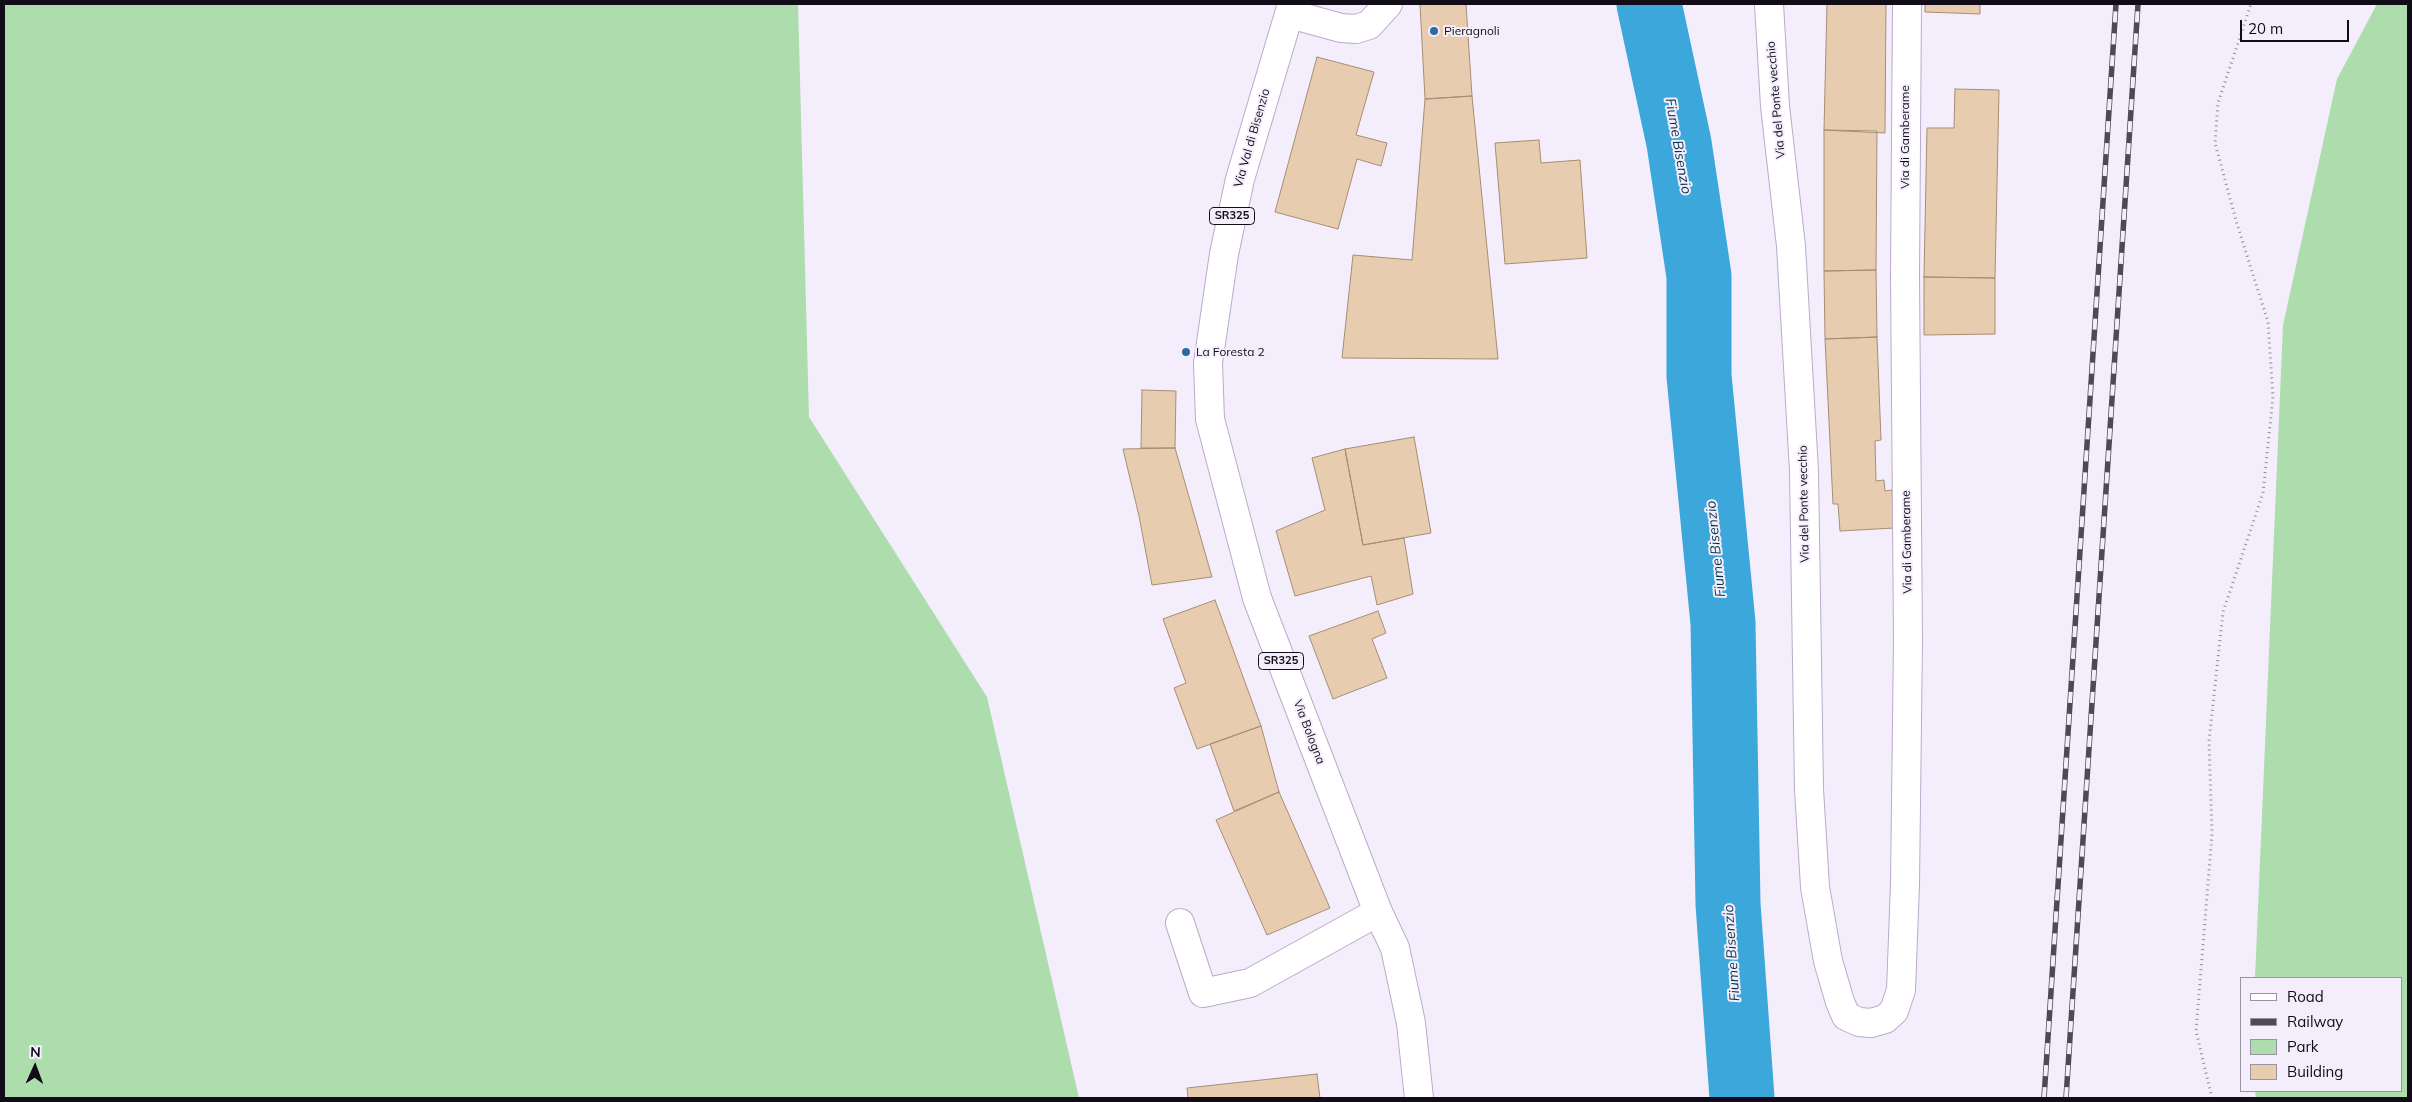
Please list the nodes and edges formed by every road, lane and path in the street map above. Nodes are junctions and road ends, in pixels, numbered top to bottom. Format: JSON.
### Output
{"nodes":[{"id":1,"x":1388,"y":4,"type":"edge"},
{"id":2,"x":1769,"y":4,"type":"edge"},
{"id":3,"x":1906,"y":4,"type":"edge"},
{"id":4,"x":2250,"y":4,"type":"edge"},
{"id":5,"x":1291,"y":9,"type":"edge"},
{"id":6,"x":1208,"y":363,"type":"joint"},
{"id":7,"x":1378,"y":912,"type":"junction"},
{"id":8,"x":1180,"y":923,"type":"dead end"},
{"id":9,"x":1840,"y":1002,"type":"joint"},
{"id":10,"x":1419,"y":1098,"type":"edge"},
{"id":11,"x":2212,"y":1098,"type":"edge"}],
"edges":[{"from":1,"to":5,"type":"street"},
{"from":2,"to":9,"type":"street","name":"Via del Ponte vecchio"},
{"from":3,"to":9,"type":"street","name":"Via di Gamberame"},
{"from":4,"to":11,"type":"path"},
{"from":5,"to":6,"type":"street","name":"Via Val di Bisenzio","number":"SR325"},
{"from":6,"to":7,"type":"street","name":"Via Bologna","number":"SR325"},
{"from":7,"to":8,"type":"street"},
{"from":7,"to":10,"type":"street","name":"Via Bologna","number":"SR325"}]}
